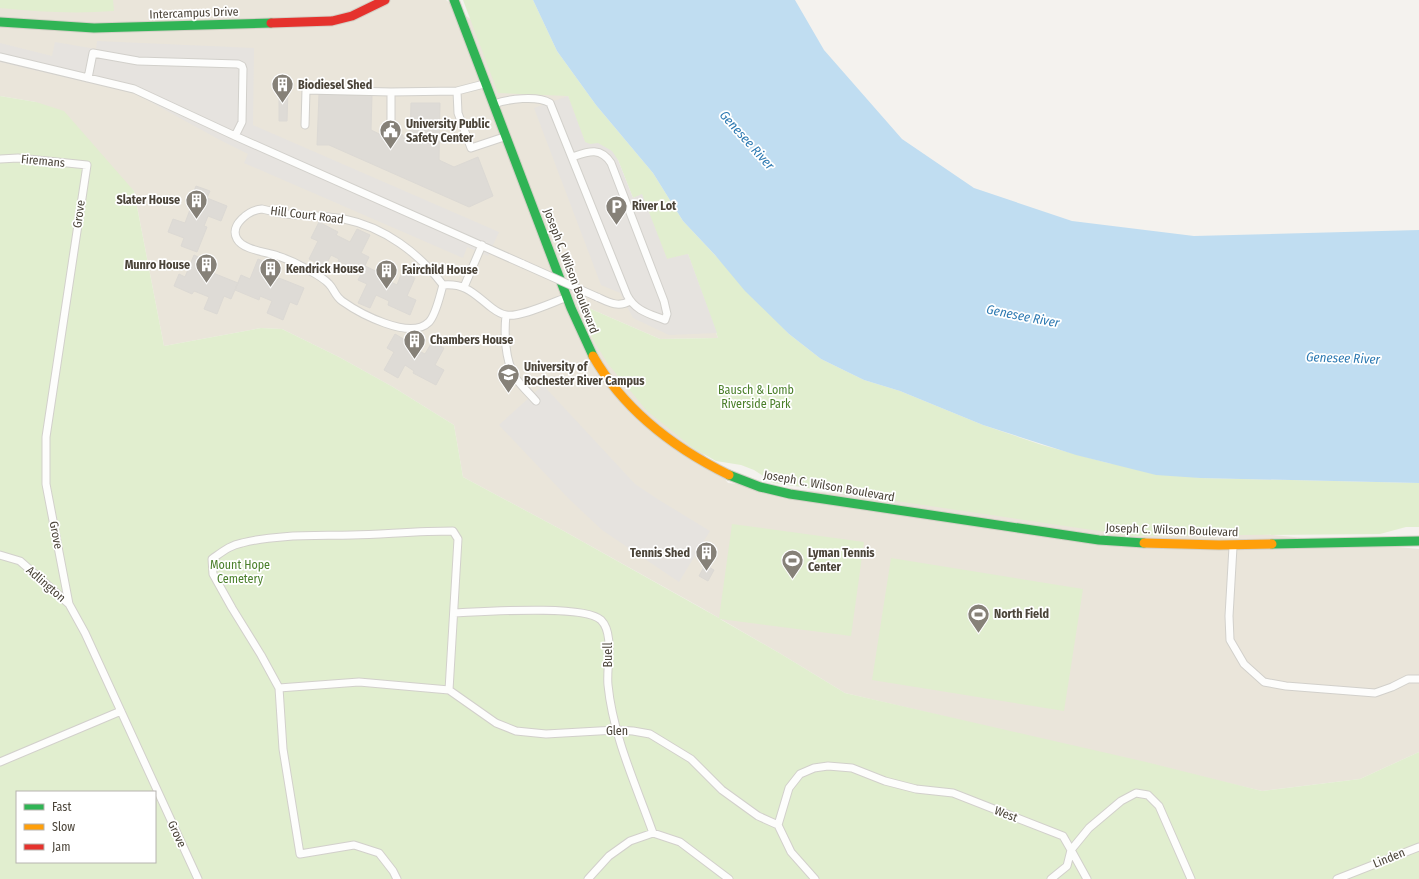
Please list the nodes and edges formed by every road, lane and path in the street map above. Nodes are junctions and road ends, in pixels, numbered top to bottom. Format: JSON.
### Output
{"nodes":[{"id":1,"x":385,"y":0,"type":"edge"},
{"id":2,"x":454,"y":0,"type":"edge"},
{"id":3,"x":0,"y":22,"type":"edge"},
{"id":4,"x":0,"y":58,"type":"edge"},
{"id":5,"x":88,"y":78,"type":"junction"},
{"id":6,"x":486,"y":83,"type":"junction"},
{"id":7,"x":457,"y":91,"type":"junction"},
{"id":8,"x":391,"y":92,"type":"junction"},
{"id":9,"x":494,"y":104,"type":"junction"},
{"id":10,"x":391,"y":120,"type":"dead end"},
{"id":11,"x":305,"y":125,"type":"dead end"},
{"id":12,"x":235,"y":136,"type":"junction"},
{"id":13,"x":506,"y":136,"type":"junction"},
{"id":14,"x":572,"y":157,"type":"junction"},
{"id":15,"x":0,"y":159,"type":"edge"},
{"id":16,"x":87,"y":165,"type":"joint"},
{"id":17,"x":482,"y":245,"type":"junction"},
{"id":18,"x":443,"y":285,"type":"junction"},
{"id":19,"x":464,"y":287,"type":"junction"},
{"id":20,"x":567,"y":298,"type":"junction"},
{"id":21,"x":630,"y":301,"type":"junction"},
{"id":22,"x":506,"y":315,"type":"junction"},
{"id":23,"x":536,"y":401,"type":"dead end"},
{"id":24,"x":1419,"y":541,"type":"edge"},
{"id":25,"x":1233,"y":545,"type":"junction"},
{"id":26,"x":0,"y":555,"type":"edge"},
{"id":27,"x":70,"y":604,"type":"junction"},
{"id":28,"x":454,"y":613,"type":"junction"},
{"id":29,"x":1419,"y":679,"type":"edge"},
{"id":30,"x":279,"y":688,"type":"junction"},
{"id":31,"x":448,"y":690,"type":"junction"},
{"id":32,"x":121,"y":711,"type":"junction"},
{"id":33,"x":616,"y":730,"type":"junction"},
{"id":34,"x":0,"y":762,"type":"edge"},
{"id":35,"x":778,"y":825,"type":"junction"},
{"id":36,"x":653,"y":833,"type":"junction"},
{"id":37,"x":1419,"y":847,"type":"edge"},
{"id":38,"x":1071,"y":850,"type":"junction"},
{"id":39,"x":198,"y":879,"type":"edge"},
{"id":40,"x":398,"y":879,"type":"edge"},
{"id":41,"x":588,"y":879,"type":"edge"},
{"id":42,"x":729,"y":879,"type":"edge"},
{"id":43,"x":815,"y":879,"type":"edge"},
{"id":44,"x":1051,"y":879,"type":"edge"},
{"id":45,"x":1087,"y":879,"type":"edge"},
{"id":46,"x":1191,"y":879,"type":"edge"},
{"id":47,"x":1337,"y":879,"type":"edge"}],
"edges":[{"from":1,"to":3,"type":"street","name":"Intercampus Drive"},
{"from":2,"to":6,"type":"street","name":"Joseph C. Wilson Boulevard"},
{"from":4,"to":5,"type":"lane"},
{"from":5,"to":12,"type":"lane"},
{"from":5,"to":12,"type":"lane"},
{"from":6,"to":7,"type":"lane"},
{"from":6,"to":9,"type":"street","name":"Joseph C. Wilson Boulevard"},
{"from":7,"to":8,"type":"lane"},
{"from":7,"to":13,"type":"lane"},
{"from":8,"to":10,"type":"lane"},
{"from":8,"to":11,"type":"lane"},
{"from":9,"to":13,"type":"street","name":"Joseph C. Wilson Boulevard"},
{"from":9,"to":14,"type":"lane"},
{"from":12,"to":17,"type":"lane"},
{"from":13,"to":20,"type":"street","name":"Joseph C. Wilson Boulevard"},
{"from":14,"to":21,"type":"lane"},
{"from":14,"to":21,"type":"lane"},
{"from":15,"to":16,"type":"lane","name":"Firemans"},
{"from":16,"to":27,"type":"lane","name":"Grove"},
{"from":17,"to":19,"type":"lane"},
{"from":17,"to":21,"type":"lane","bridge":true},
{"from":18,"to":18,"type":"lane","name":"Hill Court Road"},
{"from":18,"to":19,"type":"lane"},
{"from":19,"to":22,"type":"lane"},
{"from":20,"to":22,"type":"lane"},
{"from":20,"to":25,"type":"street","name":"Joseph C. Wilson Boulevard"},
{"from":22,"to":23,"type":"lane"},
{"from":24,"to":25,"type":"street","name":"Joseph C. Wilson Boulevard"},
{"from":25,"to":29,"type":"lane"},
{"from":26,"to":27,"type":"lane","name":"Adlington"},
{"from":27,"to":32,"type":"lane","name":"Grove"},
{"from":28,"to":30,"type":"lane"},
{"from":28,"to":31,"type":"lane"},
{"from":28,"to":33,"type":"lane","name":"Buell"},
{"from":30,"to":31,"type":"lane"},
{"from":30,"to":40,"type":"lane"},
{"from":31,"to":33,"type":"lane","name":"Glen"},
{"from":32,"to":34,"type":"lane"},
{"from":32,"to":39,"type":"lane","name":"Grove"},
{"from":33,"to":35,"type":"lane","name":"Glen"},
{"from":33,"to":36,"type":"lane","name":"Buell"},
{"from":35,"to":38,"type":"lane","name":"West"},
{"from":35,"to":43,"type":"lane"},
{"from":36,"to":41,"type":"lane"},
{"from":36,"to":42,"type":"lane"},
{"from":37,"to":47,"type":"lane","name":"Linden"},
{"from":38,"to":44,"type":"lane"},
{"from":38,"to":45,"type":"lane","name":"West"},
{"from":38,"to":46,"type":"lane"}]}
